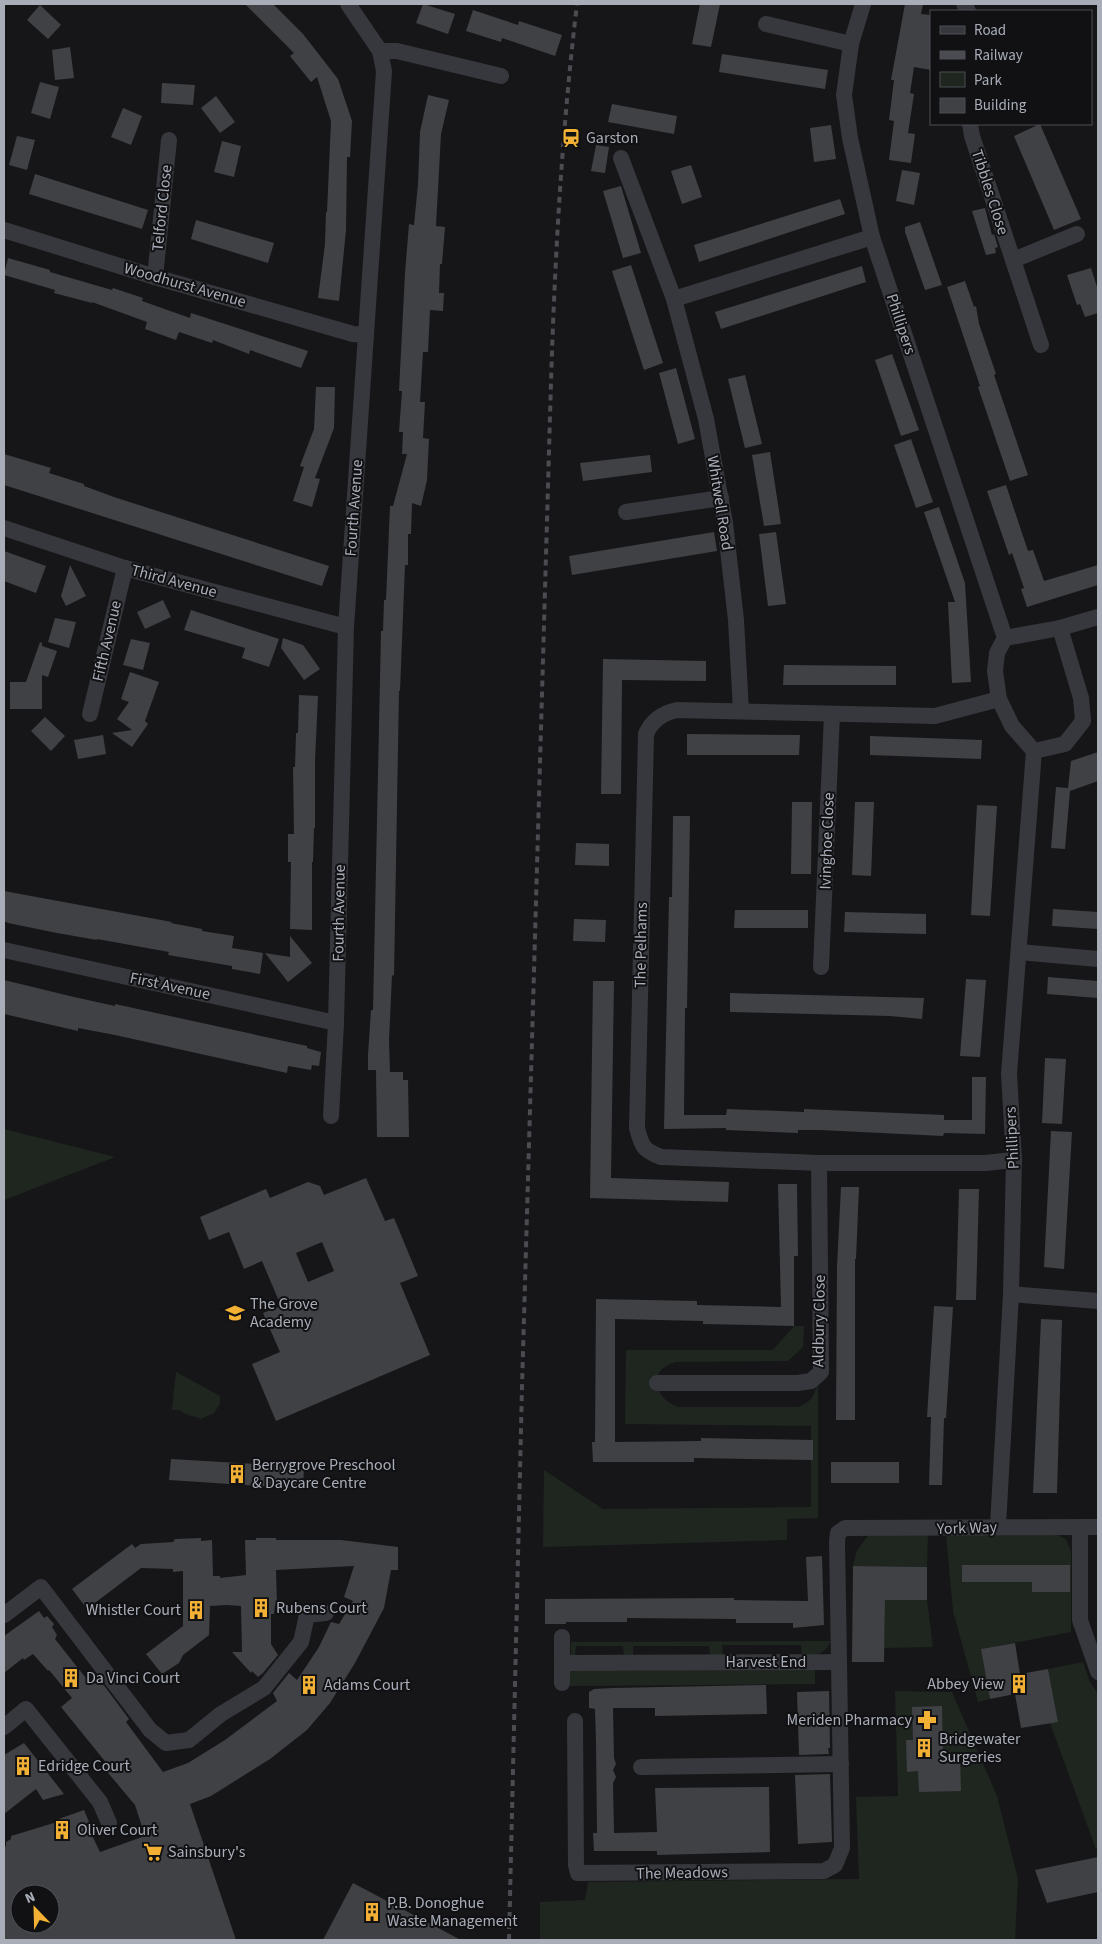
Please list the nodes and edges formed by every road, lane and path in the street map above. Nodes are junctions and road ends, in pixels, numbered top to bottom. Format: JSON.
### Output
{"nodes":[{"id":1,"x":348,"y":4,"type":"edge"},
{"id":2,"x":863,"y":4,"type":"edge"},
{"id":3,"x":766,"y":24,"type":"dead end"},
{"id":4,"x":851,"y":44,"type":"junction"},
{"id":5,"x":380,"y":51,"type":"junction"},
{"id":6,"x":502,"y":76,"type":"dead end"},
{"id":7,"x":970,"y":125,"type":"edge"},
{"id":8,"x":169,"y":140,"type":"dead end"},
{"id":9,"x":621,"y":158,"type":"dead end"},
{"id":10,"x":4,"y":230,"type":"edge"},
{"id":11,"x":1077,"y":234,"type":"dead end"},
{"id":12,"x":872,"y":237,"type":"junction"},
{"id":13,"x":1013,"y":260,"type":"junction"},
{"id":14,"x":155,"y":277,"type":"junction"},
{"id":15,"x":674,"y":299,"type":"junction"},
{"id":16,"x":366,"y":335,"type":"junction"},
{"id":17,"x":1041,"y":345,"type":"dead end"},
{"id":18,"x":721,"y":498,"type":"junction"},
{"id":19,"x":626,"y":512,"type":"dead end"},
{"id":20,"x":4,"y":528,"type":"edge"},
{"id":21,"x":125,"y":568,"type":"junction"},
{"id":22,"x":1098,"y":617,"type":"edge"},
{"id":23,"x":346,"y":627,"type":"junction"},
{"id":24,"x":1060,"y":628,"type":"junction"},
{"id":25,"x":1005,"y":638,"type":"junction"},
{"id":26,"x":999,"y":699,"type":"junction"},
{"id":27,"x":741,"y":711,"type":"junction"},
{"id":28,"x":90,"y":714,"type":"dead end"},
{"id":29,"x":832,"y":714,"type":"junction"},
{"id":30,"x":1034,"y":751,"type":"junction"},
{"id":31,"x":4,"y":950,"type":"edge"},
{"id":32,"x":1019,"y":952,"type":"junction"},
{"id":33,"x":1098,"y":959,"type":"edge"},
{"id":34,"x":821,"y":968,"type":"dead end"},
{"id":35,"x":336,"y":1023,"type":"junction"},
{"id":36,"x":331,"y":1116,"type":"dead end"},
{"id":37,"x":1014,"y":1160,"type":"junction"},
{"id":38,"x":820,"y":1163,"type":"junction"},
{"id":39,"x":1011,"y":1294,"type":"junction"},
{"id":40,"x":1098,"y":1301,"type":"edge"},
{"id":41,"x":657,"y":1383,"type":"dead end"},
{"id":42,"x":998,"y":1526,"type":"junction"},
{"id":43,"x":1080,"y":1527,"type":"junction"},
{"id":44,"x":1098,"y":1527,"type":"edge"},
{"id":45,"x":326,"y":1612,"type":"dead end"},
{"id":46,"x":4,"y":1615,"type":"edge"},
{"id":47,"x":562,"y":1637,"type":"dead end"},
{"id":48,"x":840,"y":1662,"type":"junction"},
{"id":49,"x":562,"y":1663,"type":"junction"},
{"id":50,"x":1098,"y":1672,"type":"edge"},
{"id":51,"x":562,"y":1683,"type":"dead end"},
{"id":52,"x":575,"y":1721,"type":"dead end"},
{"id":53,"x":4,"y":1726,"type":"edge"},
{"id":54,"x":841,"y":1764,"type":"junction"},
{"id":55,"x":641,"y":1766,"type":"dead end"},
{"id":56,"x":108,"y":1823,"type":"dead end"}],
"edges":[{"from":1,"to":5,"type":"street","name":"Fourth Avenue"},
{"from":2,"to":4,"type":"street","name":"Phillipers"},
{"from":3,"to":4,"type":"street"},
{"from":4,"to":12,"type":"street","name":"Phillipers"},
{"from":5,"to":6,"type":"street"},
{"from":5,"to":16,"type":"street","name":"Fourth Avenue"},
{"from":7,"to":13,"type":"street","name":"Tibbles Close"},
{"from":8,"to":14,"type":"street","name":"Telford Close"},
{"from":9,"to":15,"type":"street","name":"Whitwell Road"},
{"from":10,"to":14,"type":"street","name":"Woodhurst Avenue"},
{"from":11,"to":13,"type":"street"},
{"from":12,"to":15,"type":"street"},
{"from":12,"to":25,"type":"street","name":"Phillipers"},
{"from":13,"to":17,"type":"street","name":"Tibbles Close"},
{"from":14,"to":16,"type":"street","name":"Woodhurst Avenue"},
{"from":15,"to":18,"type":"street","name":"Whitwell Road"},
{"from":16,"to":23,"type":"street","name":"Fourth Avenue"},
{"from":18,"to":19,"type":"street"},
{"from":18,"to":27,"type":"street","name":"Whitwell Road"},
{"from":20,"to":21,"type":"street","name":"Third Avenue"},
{"from":21,"to":23,"type":"street","name":"Third Avenue"},
{"from":21,"to":28,"type":"street","name":"Fifth Avenue"},
{"from":22,"to":24,"type":"street"},
{"from":23,"to":35,"type":"street","name":"Fourth Avenue"},
{"from":24,"to":25,"type":"street"},
{"from":24,"to":30,"type":"street"},
{"from":25,"to":26,"type":"street"},
{"from":26,"to":29,"type":"street","name":"The Pelhams"},
{"from":26,"to":30,"type":"street"},
{"from":27,"to":29,"type":"street","name":"The Pelhams"},
{"from":27,"to":38,"type":"street","name":"The Pelhams"},
{"from":29,"to":34,"type":"street","name":"Ivinghoe Close"},
{"from":30,"to":32,"type":"street","name":"Phillipers"},
{"from":31,"to":35,"type":"street","name":"First Avenue"},
{"from":32,"to":33,"type":"street"},
{"from":32,"to":37,"type":"street","name":"Phillipers"},
{"from":35,"to":36,"type":"street","name":"Fourth Avenue"},
{"from":37,"to":38,"type":"street","name":"The Pelhams"},
{"from":37,"to":39,"type":"street","name":"Phillipers"},
{"from":38,"to":41,"type":"street","name":"Aldbury Close"},
{"from":39,"to":40,"type":"street"},
{"from":39,"to":42,"type":"street","name":"Phillipers"},
{"from":42,"to":43,"type":"street","name":"York Way"},
{"from":42,"to":48,"type":"street","name":"York Way"},
{"from":43,"to":44,"type":"street","name":"York Way"},
{"from":43,"to":50,"type":"street"},
{"from":45,"to":46,"type":"street"},
{"from":47,"to":49,"type":"street"},
{"from":48,"to":49,"type":"street","name":"Harvest End"},
{"from":48,"to":54,"type":"street","name":"The Meadows"},
{"from":49,"to":51,"type":"street"},
{"from":52,"to":54,"type":"street","name":"The Meadows"},
{"from":53,"to":56,"type":"street"},
{"from":54,"to":55,"type":"street"}]}
